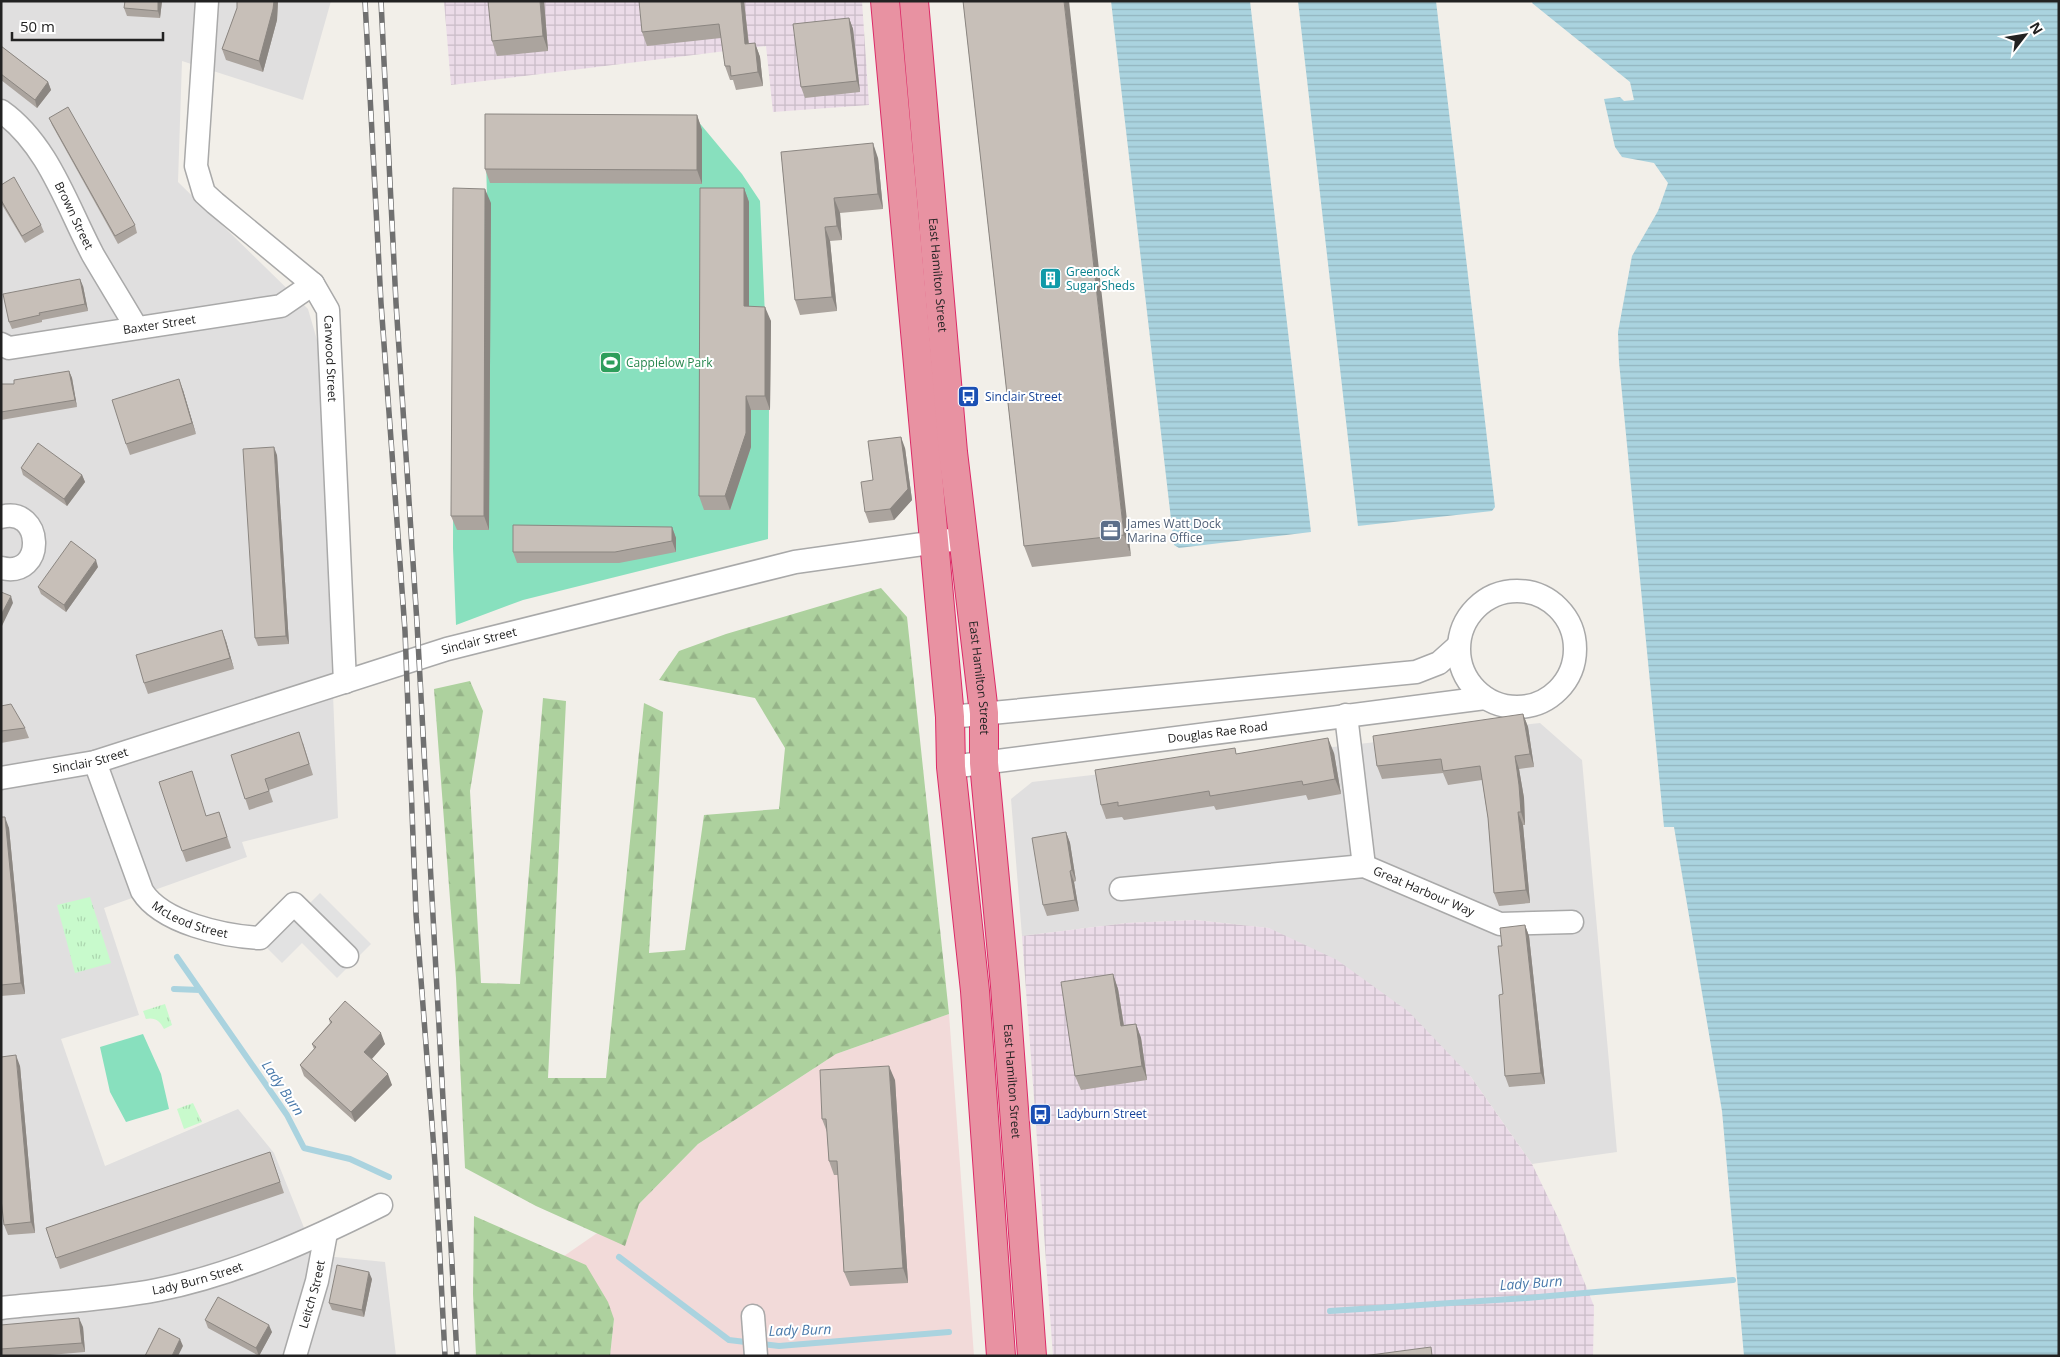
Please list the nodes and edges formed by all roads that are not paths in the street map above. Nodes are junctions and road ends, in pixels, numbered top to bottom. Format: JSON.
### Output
{"nodes":[{"id":1,"x":206,"y":1,"type":"edge"},
{"id":2,"x":885,"y":1,"type":"edge"},
{"id":3,"x":914,"y":1,"type":"edge"},
{"id":4,"x":919,"y":66,"type":"junction"},
{"id":5,"x":891,"y":68,"type":"junction"},
{"id":6,"x":1,"y":111,"type":"edge"},
{"id":7,"x":312,"y":284,"type":"junction"},
{"id":8,"x":136,"y":327,"type":"junction"},
{"id":9,"x":1,"y":344,"type":"edge"},
{"id":10,"x":1,"y":518,"type":"edge"},
{"id":11,"x":963,"y":538,"type":"junction"},
{"id":12,"x":934,"y":542,"type":"junction"},
{"id":13,"x":1,"y":568,"type":"edge"},
{"id":14,"x":1458,"y":646,"type":"junction"},
{"id":15,"x":345,"y":682,"type":"junction"},
{"id":16,"x":1485,"y":698,"type":"junction"},
{"id":17,"x":984,"y":713,"type":"junction"},
{"id":18,"x":1346,"y":715,"type":"junction"},
{"id":19,"x":950,"y":717,"type":"junction"},
{"id":20,"x":95,"y":762,"type":"junction"},
{"id":21,"x":984,"y":763,"type":"junction"},
{"id":22,"x":951,"y":767,"type":"junction"},
{"id":23,"x":1,"y":778,"type":"edge"},
{"id":24,"x":1364,"y":866,"type":"junction"},
{"id":25,"x":1120,"y":889,"type":"dead end"},
{"id":26,"x":1572,"y":922,"type":"dead end"},
{"id":27,"x":348,"y":956,"type":"dead end"},
{"id":28,"x":381,"y":1205,"type":"dead end"},
{"id":29,"x":326,"y":1233,"type":"junction"},
{"id":30,"x":1,"y":1308,"type":"edge"},
{"id":31,"x":753,"y":1316,"type":"dead end"},
{"id":32,"x":295,"y":1356,"type":"edge"},
{"id":33,"x":756,"y":1356,"type":"edge"},
{"id":34,"x":1001,"y":1356,"type":"edge"},
{"id":35,"x":1032,"y":1356,"type":"edge"}],
"edges":[{"from":1,"to":7,"type":"street","name":"Carwood Street"},
{"from":2,"to":5,"type":"highway"},
{"from":3,"to":4,"type":"highway","name":"East Hamilton Street"},
{"from":4,"to":5,"type":"highway"},
{"from":4,"to":11,"type":"highway","name":"East Hamilton Street"},
{"from":5,"to":12,"type":"highway"},
{"from":6,"to":8,"type":"street","name":"Brown Street"},
{"from":7,"to":8,"type":"street","name":"Baxter Street"},
{"from":7,"to":15,"type":"street","name":"Carwood Street"},
{"from":8,"to":9,"type":"street","name":"Baxter Street"},
{"from":10,"to":13,"type":"street"},
{"from":11,"to":12,"type":"street","name":"Sinclair Street"},
{"from":11,"to":17,"type":"highway","name":"East Hamilton Street"},
{"from":12,"to":15,"type":"street","name":"Sinclair Street"},
{"from":12,"to":19,"type":"highway"},
{"from":14,"to":16,"type":"street"},
{"from":14,"to":16,"type":"street"},
{"from":14,"to":17,"type":"street"},
{"from":15,"to":20,"type":"street","name":"Sinclair Street"},
{"from":16,"to":18,"type":"street","name":"Douglas Rae Road"},
{"from":17,"to":19,"type":"street"},
{"from":17,"to":21,"type":"highway","name":"East Hamilton Street"},
{"from":18,"to":21,"type":"street","name":"Douglas Rae Road"},
{"from":18,"to":24,"type":"street","name":"Great Harbour Way"},
{"from":19,"to":22,"type":"highway"},
{"from":20,"to":23,"type":"street","name":"Sinclair Street"},
{"from":20,"to":27,"type":"street","name":"McLeod Street"},
{"from":21,"to":22,"type":"street","name":"Douglas Rae Road"},
{"from":21,"to":35,"type":"highway","name":"East Hamilton Street"},
{"from":22,"to":34,"type":"highway"},
{"from":24,"to":25,"type":"street"},
{"from":24,"to":26,"type":"street","name":"Great Harbour Way"},
{"from":28,"to":29,"type":"street","name":"Lady Burn Street"},
{"from":29,"to":30,"type":"street","name":"Lady Burn Street"},
{"from":29,"to":32,"type":"street","name":"Leitch Street"},
{"from":31,"to":33,"type":"street"}]}
